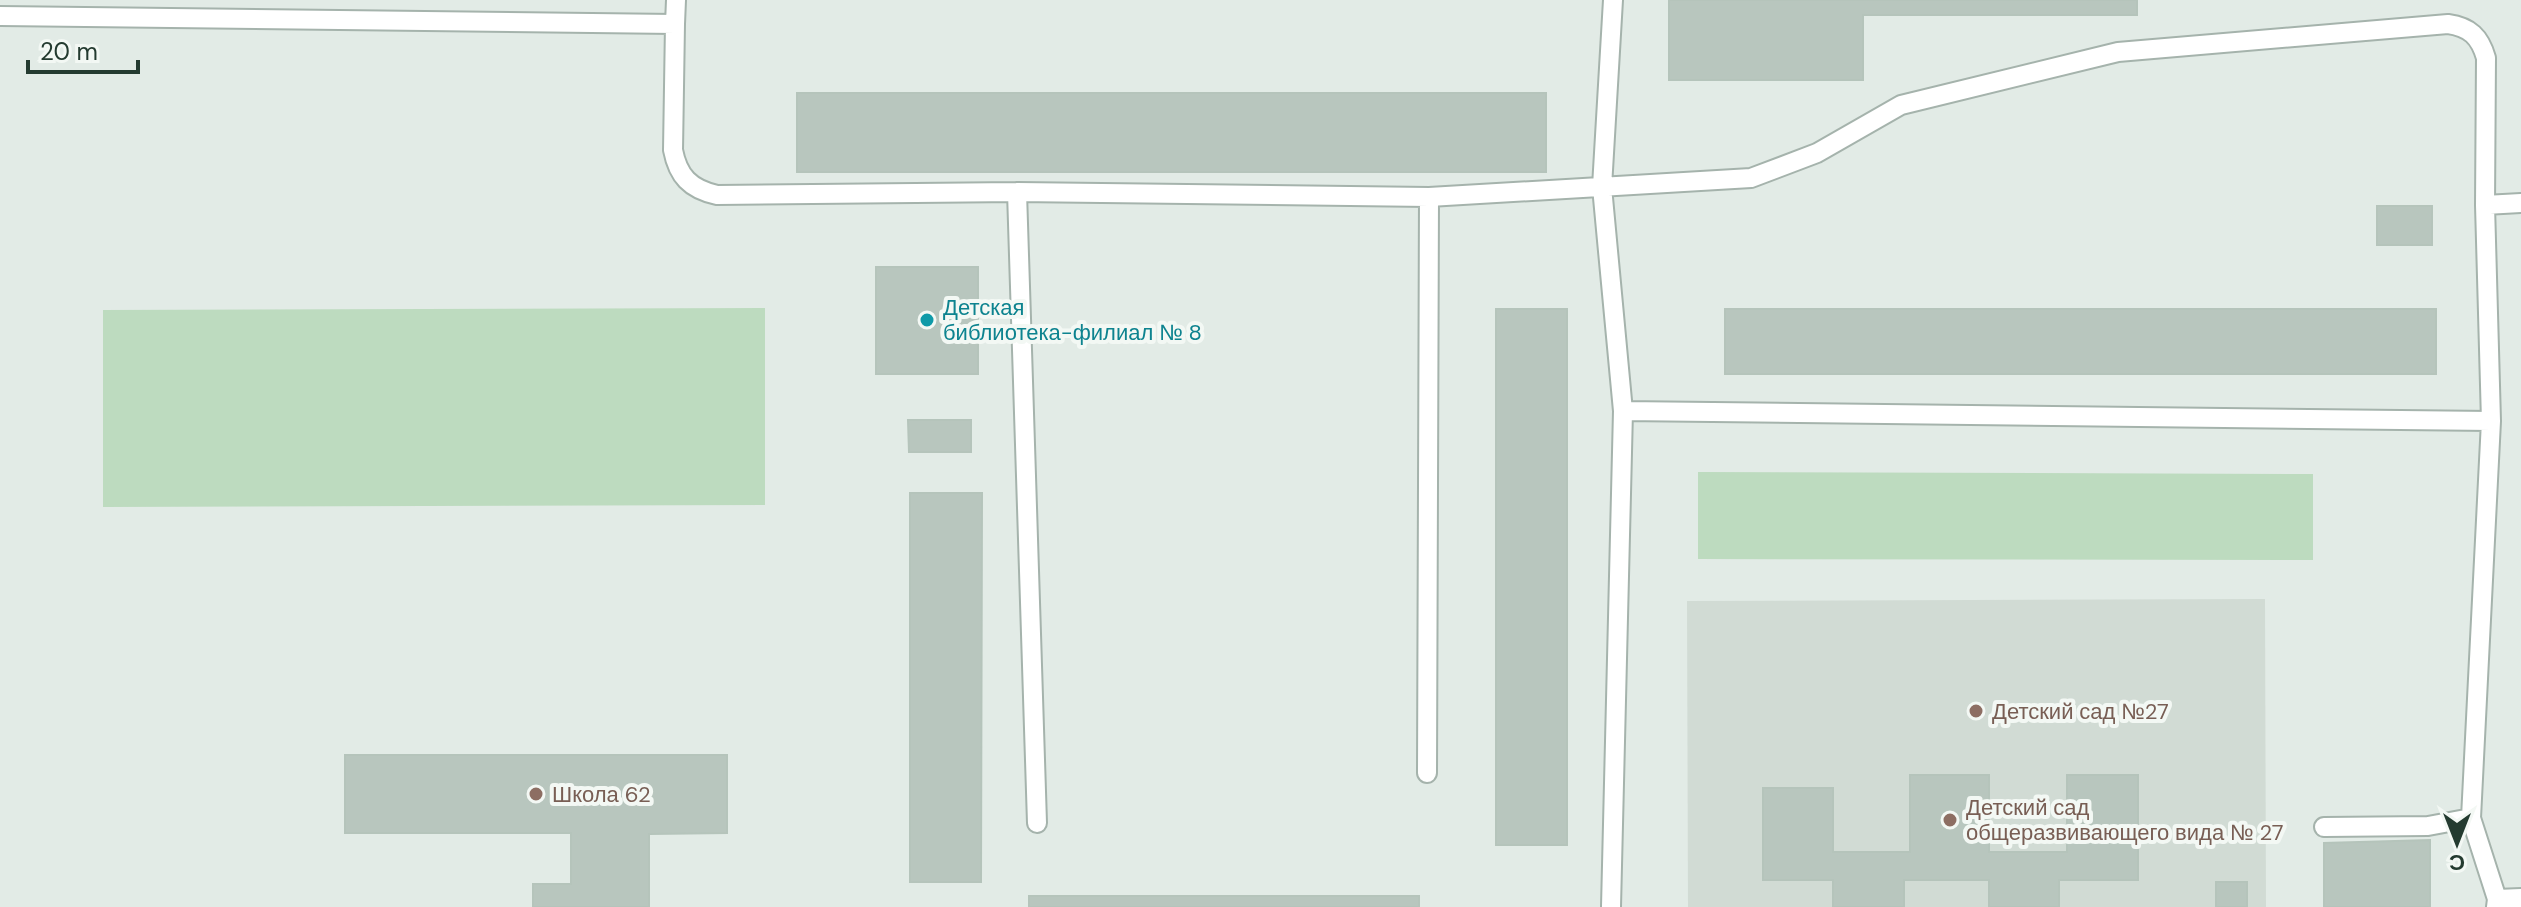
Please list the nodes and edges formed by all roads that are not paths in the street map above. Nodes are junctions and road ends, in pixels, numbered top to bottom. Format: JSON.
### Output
{"nodes":[{"id":1,"x":676,"y":0,"type":"edge"},
{"id":2,"x":1613,"y":0,"type":"edge"},
{"id":3,"x":0,"y":16,"type":"edge"},
{"id":4,"x":675,"y":24,"type":"junction"},
{"id":5,"x":1602,"y":187,"type":"junction"},
{"id":6,"x":1017,"y":192,"type":"junction"},
{"id":7,"x":1429,"y":197,"type":"junction"},
{"id":8,"x":2521,"y":203,"type":"edge"},
{"id":9,"x":2485,"y":205,"type":"junction"},
{"id":10,"x":1623,"y":411,"type":"junction"},
{"id":11,"x":2491,"y":421,"type":"junction"},
{"id":12,"x":1427,"y":773,"type":"dead end"},
{"id":13,"x":2471,"y":818,"type":"junction"},
{"id":14,"x":1037,"y":823,"type":"dead end"},
{"id":15,"x":2324,"y":827,"type":"dead end"},
{"id":16,"x":2521,"y":898,"type":"edge"},
{"id":17,"x":2496,"y":903,"type":"edge"},
{"id":18,"x":1611,"y":907,"type":"edge"}],
"edges":[{"from":1,"to":4,"type":"lane"},
{"from":2,"to":5,"type":"lane"},
{"from":3,"to":4,"type":"lane"},
{"from":4,"to":6,"type":"lane"},
{"from":5,"to":7,"type":"lane"},
{"from":5,"to":9,"type":"lane"},
{"from":5,"to":10,"type":"lane"},
{"from":6,"to":7,"type":"lane"},
{"from":6,"to":14,"type":"lane"},
{"from":7,"to":12,"type":"lane"},
{"from":8,"to":9,"type":"lane"},
{"from":9,"to":11,"type":"lane"},
{"from":10,"to":11,"type":"lane"},
{"from":10,"to":18,"type":"lane"},
{"from":11,"to":13,"type":"lane"},
{"from":13,"to":15,"type":"lane"},
{"from":13,"to":17,"type":"lane"},
{"from":16,"to":17,"type":"lane"}]}
